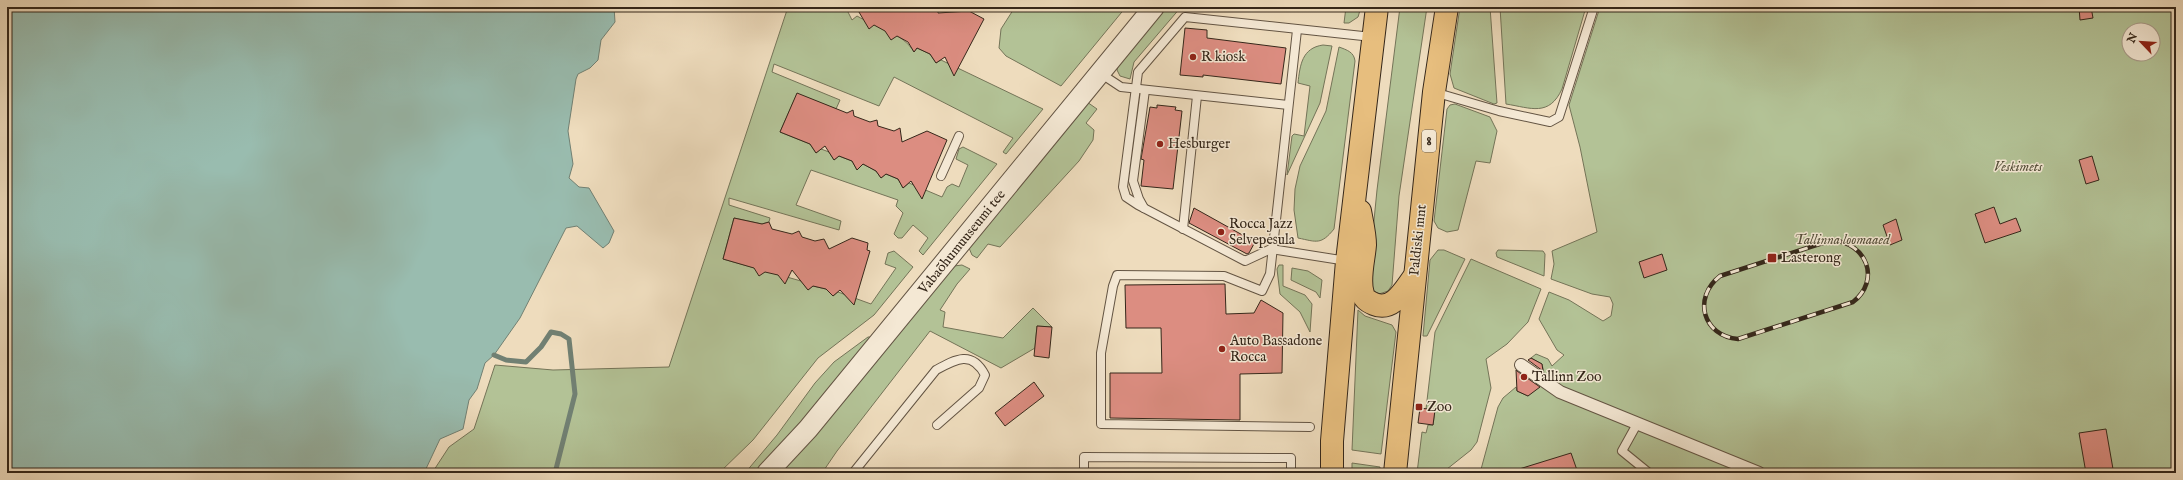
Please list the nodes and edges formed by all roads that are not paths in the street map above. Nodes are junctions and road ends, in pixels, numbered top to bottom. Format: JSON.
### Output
{"nodes":[{"id":1,"x":1154,"y":7,"type":"edge"},
{"id":2,"x":1377,"y":7,"type":"edge"},
{"id":3,"x":1447,"y":7,"type":"edge"},
{"id":4,"x":1594,"y":7,"type":"edge"},
{"id":5,"x":1297,"y":30,"type":"junction"},
{"id":6,"x":1372,"y":37,"type":"junction"},
{"id":7,"x":1100,"y":73,"type":"junction"},
{"id":8,"x":1135,"y":89,"type":"junction"},
{"id":9,"x":1145,"y":90,"type":"junction"},
{"id":10,"x":1434,"y":92,"type":"junction"},
{"id":11,"x":1197,"y":96,"type":"junction"},
{"id":12,"x":1288,"y":106,"type":"junction"},
{"id":13,"x":959,"y":136,"type":"dead end"},
{"id":14,"x":940,"y":176,"type":"dead end"},
{"id":15,"x":1355,"y":186,"type":"junction"},
{"id":16,"x":1145,"y":209,"type":"junction"},
{"id":17,"x":1183,"y":229,"type":"junction"},
{"id":18,"x":1271,"y":249,"type":"junction"},
{"id":19,"x":1347,"y":261,"type":"junction"},
{"id":20,"x":1414,"y":276,"type":"junction"},
{"id":21,"x":1521,"y":365,"type":"dead end"},
{"id":22,"x":1637,"y":424,"type":"junction"},
{"id":23,"x":937,"y":425,"type":"dead end"},
{"id":24,"x":1310,"y":427,"type":"dead end"},
{"id":25,"x":767,"y":473,"type":"edge"},
{"id":26,"x":854,"y":473,"type":"edge"},
{"id":27,"x":1084,"y":473,"type":"edge"},
{"id":28,"x":1291,"y":473,"type":"edge"},
{"id":29,"x":1332,"y":473,"type":"edge"},
{"id":30,"x":1395,"y":473,"type":"edge"},
{"id":31,"x":1649,"y":473,"type":"edge"},
{"id":32,"x":1758,"y":473,"type":"edge"}],
"edges":[{"from":1,"to":7,"type":"street","name":"Vabaõhumuuseumi tee"},
{"from":2,"to":6,"type":"main road"},
{"from":3,"to":10,"type":"main road","name":"Paldiski mnt","number":"8"},
{"from":4,"to":10,"type":"lane"},
{"from":5,"to":6,"type":"lane"},
{"from":5,"to":8,"type":"lane"},
{"from":5,"to":12,"type":"lane"},
{"from":6,"to":15,"type":"main road"},
{"from":7,"to":8,"type":"lane"},
{"from":7,"to":25,"type":"street","name":"Vabaõhumuuseumi tee"},
{"from":8,"to":9,"type":"lane"},
{"from":8,"to":16,"type":"lane"},
{"from":9,"to":11,"type":"lane"},
{"from":9,"to":16,"type":"lane"},
{"from":10,"to":20,"type":"main road","name":"Paldiski mnt","number":"8"},
{"from":11,"to":12,"type":"lane"},
{"from":11,"to":17,"type":"lane"},
{"from":12,"to":18,"type":"lane"},
{"from":13,"to":14,"type":"lane"},
{"from":15,"to":19,"type":"main road"},
{"from":15,"to":20,"type":"main road"},
{"from":16,"to":17,"type":"lane"},
{"from":17,"to":18,"type":"lane"},
{"from":18,"to":19,"type":"lane"},
{"from":18,"to":24,"type":"lane"},
{"from":19,"to":29,"type":"main road"},
{"from":20,"to":30,"type":"main road","name":"Paldiski mnt","number":"8"},
{"from":21,"to":22,"type":"street"},
{"from":22,"to":31,"type":"lane"},
{"from":22,"to":32,"type":"street"},
{"from":23,"to":26,"type":"lane"},
{"from":27,"to":28,"type":"lane"}]}
